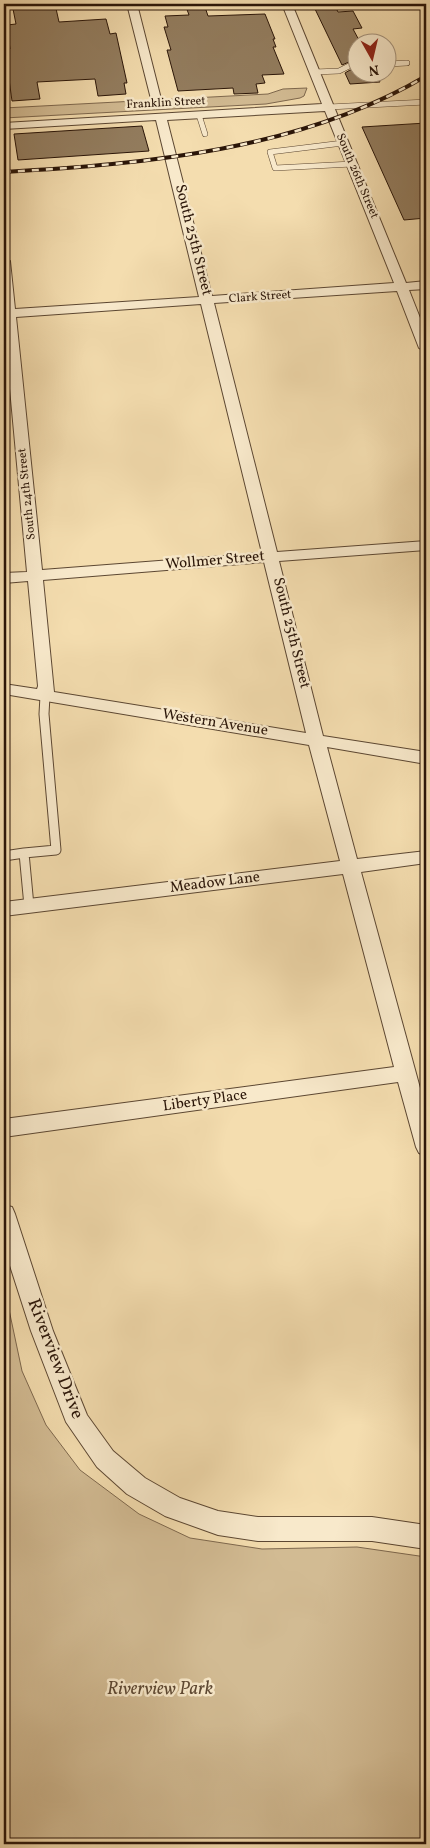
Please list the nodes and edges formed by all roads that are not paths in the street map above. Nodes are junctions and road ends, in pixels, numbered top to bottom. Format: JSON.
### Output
{"nodes":[{"id":1,"x":132,"y":4,"type":"edge"},
{"id":2,"x":286,"y":4,"type":"edge"},
{"id":3,"x":398,"y":63,"type":"edge"},
{"id":4,"x":407,"y":63,"type":"dead end"},
{"id":5,"x":348,"y":66,"type":"edge"},
{"id":6,"x":315,"y":72,"type":"junction"},
{"id":7,"x":156,"y":99,"type":"dead end"},
{"id":8,"x":426,"y":102,"type":"edge"},
{"id":9,"x":329,"y":107,"type":"junction"},
{"id":10,"x":247,"y":112,"type":"junction"},
{"id":11,"x":199,"y":115,"type":"junction"},
{"id":12,"x":161,"y":117,"type":"junction"},
{"id":13,"x":4,"y":126,"type":"edge"},
{"id":14,"x":205,"y":134,"type":"dead end"},
{"id":15,"x":343,"y":143,"type":"junction"},
{"id":16,"x":352,"y":164,"type":"junction"},
{"id":17,"x":4,"y":262,"type":"edge"},
{"id":18,"x":426,"y":285,"type":"edge"},
{"id":19,"x":403,"y":287,"type":"junction"},
{"id":20,"x":208,"y":301,"type":"junction"},
{"id":21,"x":6,"y":314,"type":"edge"},
{"id":22,"x":426,"y":348,"type":"edge"},
{"id":23,"x":426,"y":544,"type":"edge"},
{"id":24,"x":272,"y":556,"type":"junction"},
{"id":25,"x":36,"y":575,"type":"junction"},
{"id":26,"x":4,"y":578,"type":"edge"},
{"id":27,"x":4,"y":689,"type":"edge"},
{"id":28,"x":45,"y":696,"type":"junction"},
{"id":29,"x":316,"y":740,"type":"junction"},
{"id":30,"x":426,"y":758,"type":"edge"},
{"id":31,"x":24,"y":854,"type":"junction"},
{"id":32,"x":4,"y":856,"type":"edge"},
{"id":33,"x":426,"y":857,"type":"edge"},
{"id":34,"x":350,"y":866,"type":"junction"},
{"id":35,"x":29,"y":906,"type":"junction"},
{"id":36,"x":4,"y":909,"type":"edge"},
{"id":37,"x":406,"y":1073,"type":"junction"},
{"id":38,"x":4,"y":1128,"type":"edge"},
{"id":39,"x":426,"y":1147,"type":"edge"},
{"id":40,"x":4,"y":1214,"type":"edge"},
{"id":41,"x":426,"y":1537,"type":"edge"}],
"edges":[{"from":1,"to":7,"type":"street"},
{"from":2,"to":6,"type":"street","name":"South 26th Street"},
{"from":3,"to":4,"type":"lane"},
{"from":5,"to":6,"type":"lane"},
{"from":6,"to":9,"type":"street","name":"South 26th Street"},
{"from":6,"to":10,"type":"street"},
{"from":8,"to":9,"type":"lane"},
{"from":9,"to":10,"type":"street","name":"Franklin Street"},
{"from":9,"to":15,"type":"street","name":"South 26th Street"},
{"from":10,"to":11,"type":"street","name":"Franklin Street"},
{"from":11,"to":12,"type":"street","name":"Franklin Street"},
{"from":11,"to":14,"type":"lane"},
{"from":12,"to":13,"type":"street","name":"Franklin Street"},
{"from":12,"to":20,"type":"street","name":"South 25th Street"},
{"from":15,"to":16,"type":"street","name":"South 26th Street"},
{"from":15,"to":16,"type":"lane"},
{"from":16,"to":19,"type":"street","name":"South 26th Street"},
{"from":17,"to":21,"type":"street","name":"South 24th Street"},
{"from":18,"to":19,"type":"street","name":"Clark Street"},
{"from":19,"to":20,"type":"street","name":"Clark Street"},
{"from":19,"to":22,"type":"street","name":"South 26th Street"},
{"from":20,"to":21,"type":"street","name":"Clark Street"},
{"from":20,"to":24,"type":"street","name":"South 25th Street"},
{"from":21,"to":25,"type":"street","name":"South 24th Street"},
{"from":23,"to":24,"type":"street","name":"Wollmer Street"},
{"from":24,"to":25,"type":"street","name":"Wollmer Street"},
{"from":24,"to":29,"type":"street","name":"South 25th Street"},
{"from":25,"to":26,"type":"street","name":"Wollmer Street"},
{"from":25,"to":28,"type":"street","name":"South 24th Street"},
{"from":27,"to":28,"type":"street","name":"Western Avenue"},
{"from":28,"to":29,"type":"street","name":"Western Avenue"},
{"from":28,"to":31,"type":"lane"},
{"from":29,"to":30,"type":"street","name":"Western Avenue"},
{"from":29,"to":34,"type":"street","name":"South 25th Street"},
{"from":31,"to":32,"type":"lane"},
{"from":31,"to":35,"type":"lane"},
{"from":33,"to":34,"type":"street","name":"Meadow Lane"},
{"from":34,"to":35,"type":"street","name":"Meadow Lane"},
{"from":34,"to":37,"type":"street","name":"South 25th Street"},
{"from":35,"to":36,"type":"street","name":"Meadow Lane"},
{"from":37,"to":38,"type":"street","name":"Liberty Place"},
{"from":37,"to":39,"type":"street","name":"South 25th Street"},
{"from":40,"to":41,"type":"street","name":"Riverview Drive"}]}
